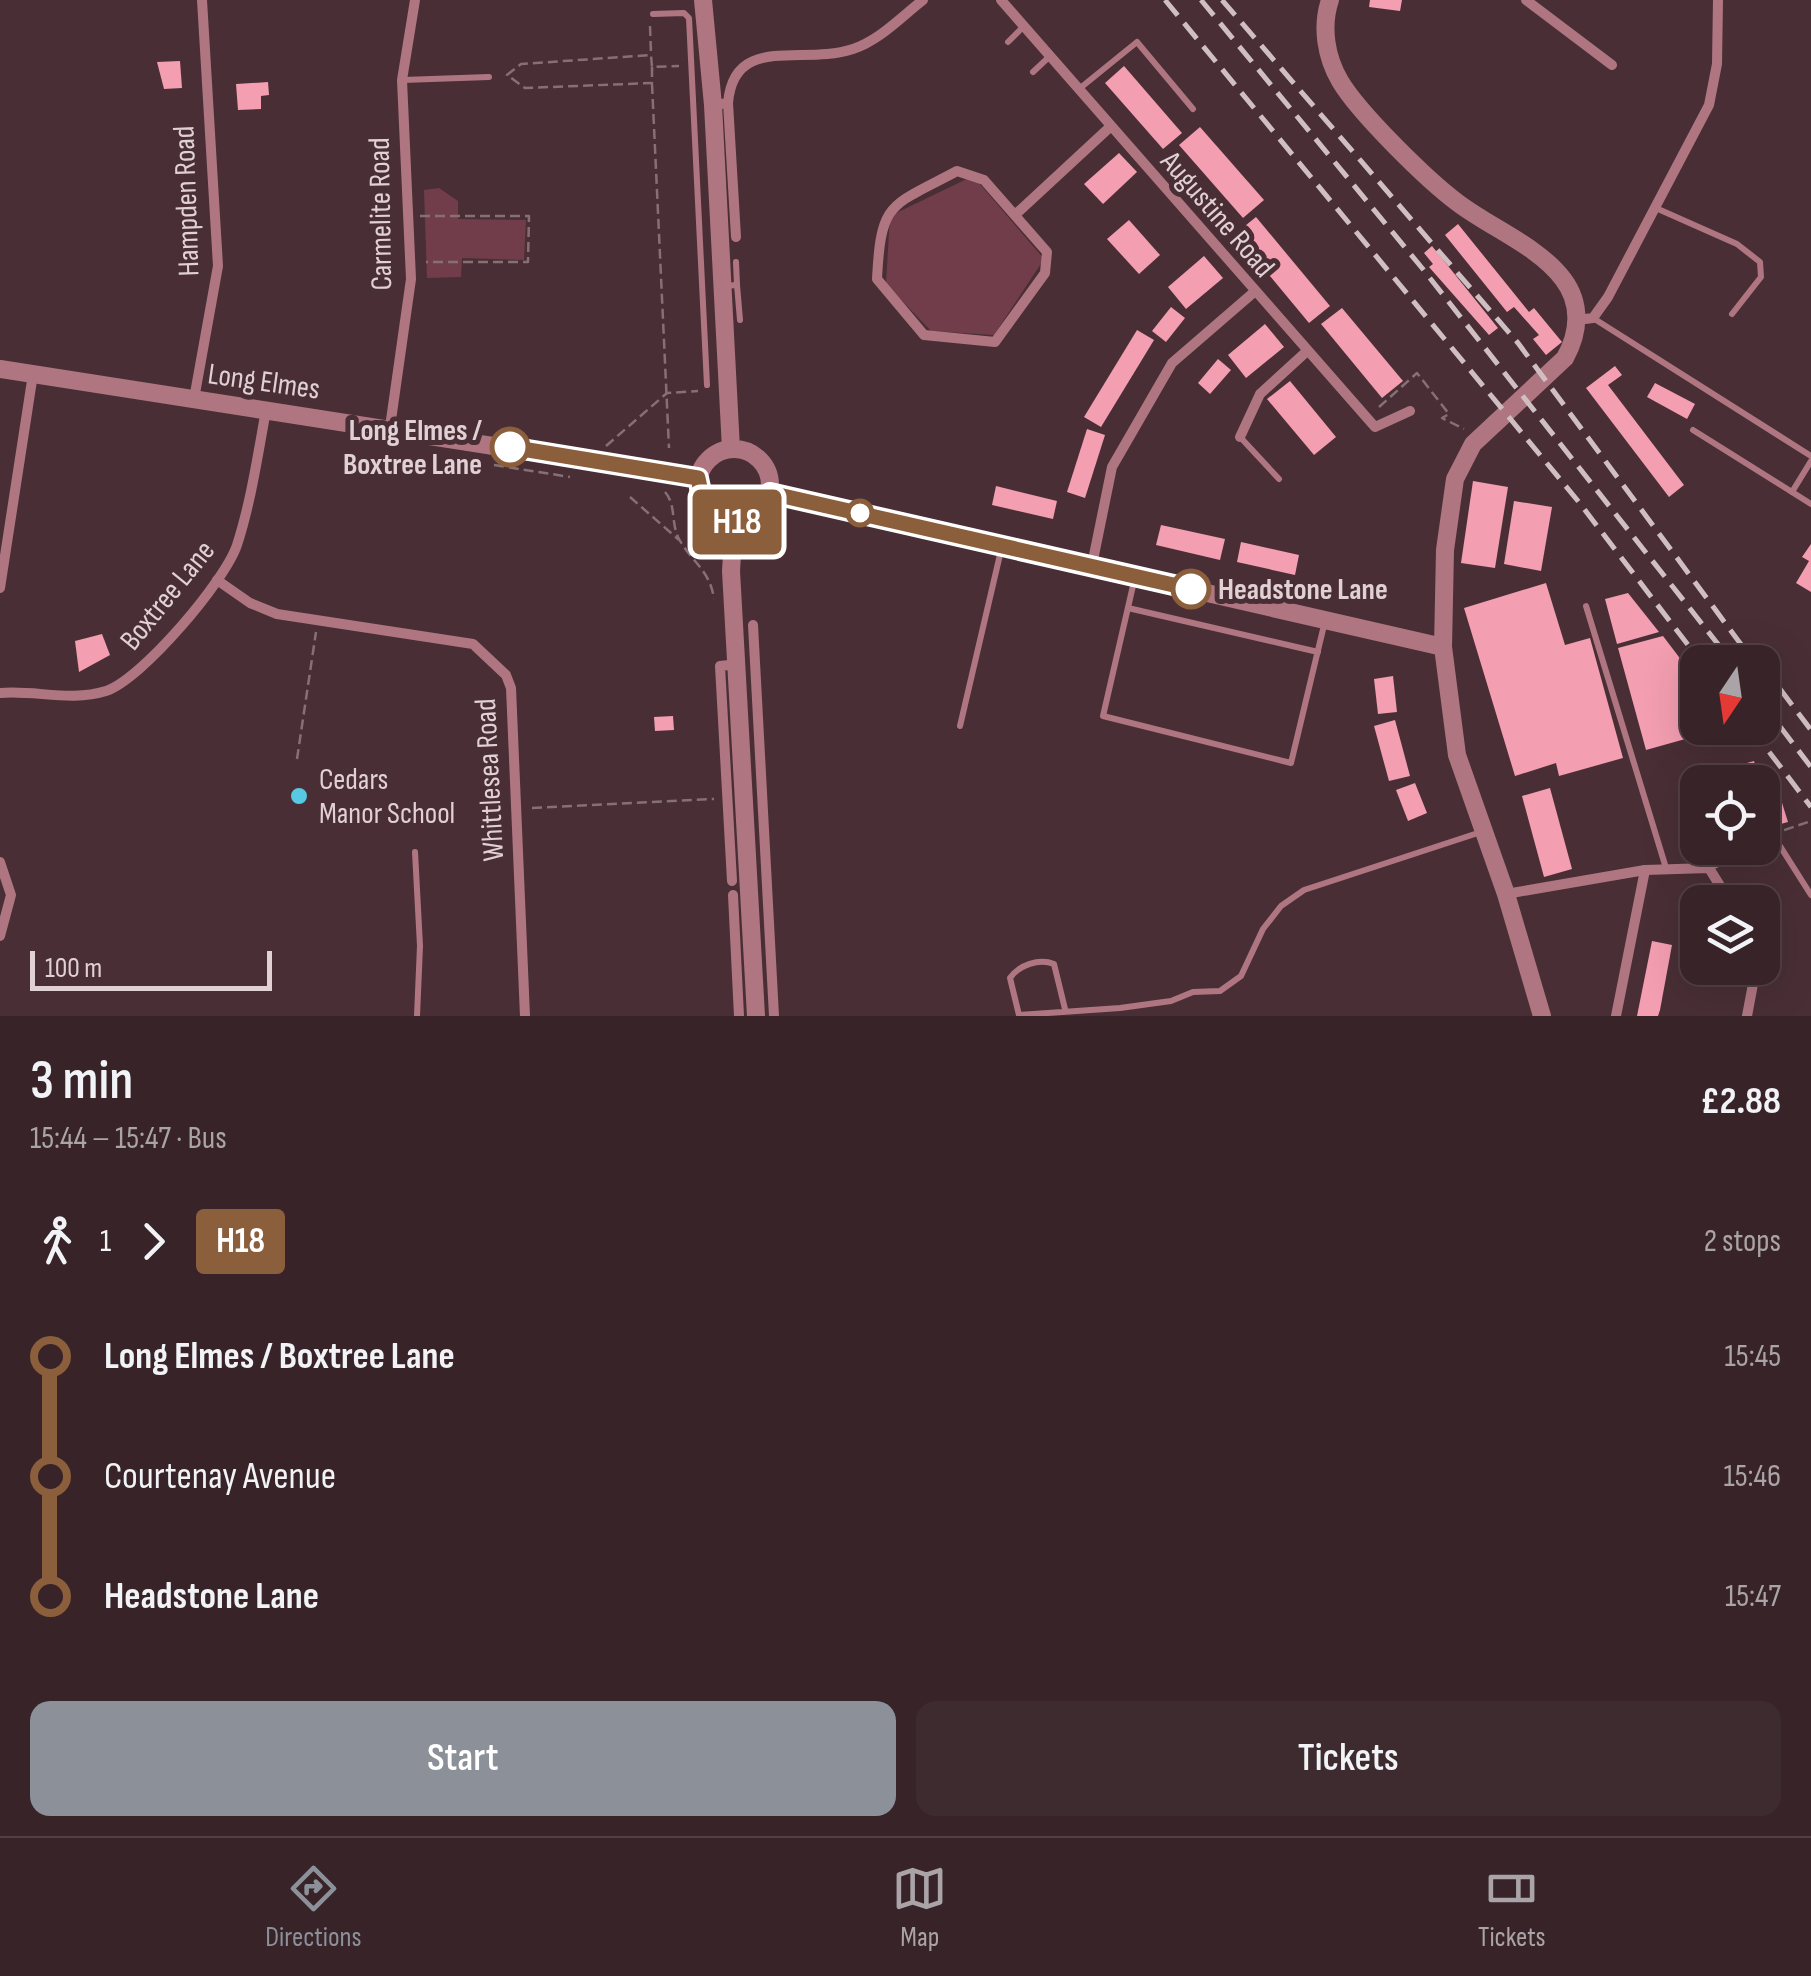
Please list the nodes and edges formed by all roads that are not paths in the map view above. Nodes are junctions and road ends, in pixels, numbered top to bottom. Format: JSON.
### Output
{"nodes":[{"id":1,"x":202,"y":0,"type":"edge"},
{"id":2,"x":416,"y":0,"type":"edge"},
{"id":3,"x":703,"y":0,"type":"edge"},
{"id":4,"x":922,"y":0,"type":"edge"},
{"id":5,"x":1001,"y":0,"type":"edge"},
{"id":6,"x":1330,"y":0,"type":"edge"},
{"id":7,"x":1526,"y":0,"type":"edge"},
{"id":8,"x":1718,"y":0,"type":"edge"},
{"id":9,"x":651,"y":16,"type":"road end"},
{"id":10,"x":1024,"y":26,"type":"junction"},
{"id":11,"x":1008,"y":42,"type":"dead end"},
{"id":12,"x":1050,"y":56,"type":"junction"},
{"id":13,"x":1612,"y":66,"type":"dead end"},
{"id":14,"x":1033,"y":72,"type":"dead end"},
{"id":15,"x":489,"y":77,"type":"dead end"},
{"id":16,"x":402,"y":80,"type":"junction"},
{"id":17,"x":1078,"y":90,"type":"junction"},
{"id":18,"x":713,"y":105,"type":"junction"},
{"id":19,"x":1193,"y":109,"type":"dead end"},
{"id":20,"x":1110,"y":127,"type":"junction"},
{"id":21,"x":1658,"y":209,"type":"junction"},
{"id":22,"x":1016,"y":214,"type":"junction"},
{"id":23,"x":728,"y":220,"type":"junction"},
{"id":24,"x":736,"y":237,"type":"dead end"},
{"id":25,"x":736,"y":262,"type":"dead end"},
{"id":26,"x":730,"y":286,"type":"junction"},
{"id":27,"x":1253,"y":293,"type":"junction"},
{"id":28,"x":1732,"y":314,"type":"dead end"},
{"id":29,"x":1585,"y":319,"type":"junction"},
{"id":30,"x":732,"y":322,"type":"junction"},
{"id":31,"x":704,"y":323,"type":"junction"},
{"id":32,"x":1306,"y":352,"type":"junction"},
{"id":33,"x":0,"y":369,"type":"edge"},
{"id":34,"x":34,"y":374,"type":"junction"},
{"id":35,"x":707,"y":385,"type":"dead end"},
{"id":36,"x":194,"y":398,"type":"junction"},
{"id":37,"x":266,"y":409,"type":"junction"},
{"id":38,"x":1410,"y":412,"type":"dead end"},
{"id":39,"x":390,"y":427,"type":"junction"},
{"id":40,"x":1692,"y":430,"type":"dead end"},
{"id":41,"x":1240,"y":437,"type":"joint"},
{"id":42,"x":731,"y":449,"type":"junction"},
{"id":43,"x":1811,"y":458,"type":"edge"},
{"id":44,"x":698,"y":478,"type":"junction"},
{"id":45,"x":1279,"y":480,"type":"dead end"},
{"id":46,"x":1792,"y":492,"type":"junction"},
{"id":47,"x":770,"y":493,"type":"junction"},
{"id":48,"x":1811,"y":504,"type":"edge"},
{"id":49,"x":734,"y":522,"type":"junction"},
{"id":50,"x":1002,"y":545,"type":"junction"},
{"id":51,"x":1092,"y":565,"type":"junction"},
{"id":52,"x":1136,"y":576,"type":"junction"},
{"id":53,"x":217,"y":580,"type":"junction"},
{"id":54,"x":0,"y":588,"type":"edge"},
{"id":55,"x":1586,"y":606,"type":"dead end"},
{"id":56,"x":1128,"y":608,"type":"junction"},
{"id":57,"x":1325,"y":621,"type":"junction"},
{"id":58,"x":753,"y":625,"type":"dead end"},
{"id":59,"x":1443,"y":647,"type":"junction"},
{"id":60,"x":1318,"y":652,"type":"junction"},
{"id":61,"x":747,"y":662,"type":"junction"},
{"id":62,"x":0,"y":692,"type":"edge"},
{"id":63,"x":960,"y":726,"type":"dead end"},
{"id":64,"x":1482,"y":832,"type":"junction"},
{"id":65,"x":415,"y":852,"type":"dead end"},
{"id":66,"x":739,"y":855,"type":"junction"},
{"id":67,"x":0,"y":862,"type":"edge"},
{"id":68,"x":1708,"y":868,"type":"junction"},
{"id":69,"x":1666,"y":869,"type":"junction"},
{"id":70,"x":1645,"y":870,"type":"junction"},
{"id":71,"x":732,"y":881,"type":"dead end"},
{"id":72,"x":1719,"y":885,"type":"edge"},
{"id":73,"x":750,"y":892,"type":"junction"},
{"id":74,"x":1506,"y":894,"type":"junction"},
{"id":75,"x":1811,"y":895,"type":"edge"},
{"id":76,"x":742,"y":918,"type":"junction"},
{"id":77,"x":0,"y":936,"type":"edge"},
{"id":78,"x":1753,"y":985,"type":"edge"},
{"id":79,"x":1065,"y":1009,"type":"junction"},
{"id":80,"x":417,"y":1016,"type":"edge"},
{"id":81,"x":525,"y":1016,"type":"edge"},
{"id":82,"x":739,"y":1016,"type":"edge"},
{"id":83,"x":756,"y":1016,"type":"edge"},
{"id":84,"x":774,"y":1016,"type":"edge"},
{"id":85,"x":1541,"y":1016,"type":"edge"},
{"id":86,"x":1616,"y":1016,"type":"edge"},
{"id":87,"x":1747,"y":1016,"type":"edge"}],
"edges":[{"from":1,"to":36,"type":"street","name":"Hampden Road"},
{"from":2,"to":16,"type":"street","name":"Carmelite Road"},
{"from":3,"to":18,"type":"street"},
{"from":4,"to":18,"type":"street"},
{"from":5,"to":10,"type":"street","name":"Augustine Road"},
{"from":6,"to":29,"type":"street"},
{"from":7,"to":13,"type":"street"},
{"from":8,"to":21,"type":"street"},
{"from":9,"to":18,"type":"lane"},
{"from":10,"to":11,"type":"lane"},
{"from":10,"to":12,"type":"street","name":"Augustine Road"},
{"from":12,"to":14,"type":"lane"},
{"from":12,"to":17,"type":"street","name":"Augustine Road"},
{"from":15,"to":16,"type":"lane"},
{"from":16,"to":39,"type":"street","name":"Carmelite Road"},
{"from":17,"to":19,"type":"lane"},
{"from":17,"to":20,"type":"street","name":"Augustine Road"},
{"from":18,"to":23,"type":"street"},
{"from":18,"to":31,"type":"lane"},
{"from":20,"to":22,"type":"street"},
{"from":20,"to":27,"type":"street","name":"Augustine Road"},
{"from":21,"to":28,"type":"lane"},
{"from":21,"to":29,"type":"street"},
{"from":22,"to":22,"type":"street"},
{"from":23,"to":24,"type":"street"},
{"from":23,"to":26,"type":"street"},
{"from":25,"to":26,"type":"lane"},
{"from":26,"to":30,"type":"street"},
{"from":27,"to":32,"type":"street","name":"Augustine Road"},
{"from":27,"to":51,"type":"street"},
{"from":29,"to":43,"type":"lane"},
{"from":29,"to":59,"type":"street"},
{"from":30,"to":31,"type":"lane"},
{"from":30,"to":42,"type":"street"},
{"from":31,"to":35,"type":"lane"},
{"from":32,"to":38,"type":"street","name":"Augustine Road"},
{"from":32,"to":41,"type":"street"},
{"from":33,"to":34,"type":"street","name":"Long Elmes"},
{"from":34,"to":36,"type":"street","name":"Long Elmes"},
{"from":34,"to":54,"type":"street"},
{"from":36,"to":37,"type":"street","name":"Long Elmes"},
{"from":37,"to":39,"type":"street","name":"Long Elmes"},
{"from":37,"to":53,"type":"street","name":"Boxtree Lane"},
{"from":39,"to":44,"type":"street","name":"Long Elmes"},
{"from":40,"to":46,"type":"lane"},
{"from":41,"to":45,"type":"lane"},
{"from":42,"to":44,"type":"street"},
{"from":42,"to":47,"type":"street"},
{"from":43,"to":46,"type":"lane"},
{"from":44,"to":49,"type":"street"},
{"from":46,"to":48,"type":"lane"},
{"from":47,"to":49,"type":"street"},
{"from":47,"to":50,"type":"street"},
{"from":49,"to":61,"type":"street"},
{"from":50,"to":51,"type":"street"},
{"from":50,"to":63,"type":"lane"},
{"from":51,"to":52,"type":"street"},
{"from":52,"to":56,"type":"lane"},
{"from":52,"to":57,"type":"street"},
{"from":53,"to":62,"type":"street","name":"Boxtree Lane"},
{"from":53,"to":81,"type":"street","name":"Whittlesea Road"},
{"from":55,"to":69,"type":"lane"},
{"from":56,"to":60,"type":"lane"},
{"from":56,"to":60,"type":"lane"},
{"from":57,"to":59,"type":"street"},
{"from":57,"to":60,"type":"lane"},
{"from":58,"to":61,"type":"street"},
{"from":59,"to":64,"type":"street"},
{"from":61,"to":66,"type":"street"},
{"from":61,"to":66,"type":"street"},
{"from":61,"to":73,"type":"street"},
{"from":64,"to":74,"type":"street"},
{"from":64,"to":79,"type":"lane"},
{"from":65,"to":80,"type":"lane"},
{"from":66,"to":71,"type":"street"},
{"from":66,"to":73,"type":"street"},
{"from":67,"to":77,"type":"street"},
{"from":68,"to":69,"type":"street"},
{"from":68,"to":72,"type":"street"},
{"from":68,"to":75,"type":"lane"},
{"from":69,"to":70,"type":"street"},
{"from":70,"to":74,"type":"street"},
{"from":70,"to":86,"type":"street"},
{"from":73,"to":76,"type":"street"},
{"from":73,"to":84,"type":"street"},
{"from":74,"to":85,"type":"street"},
{"from":76,"to":82,"type":"street"},
{"from":76,"to":83,"type":"street"},
{"from":78,"to":87,"type":"street"},
{"from":79,"to":79,"type":"lane"}]}
